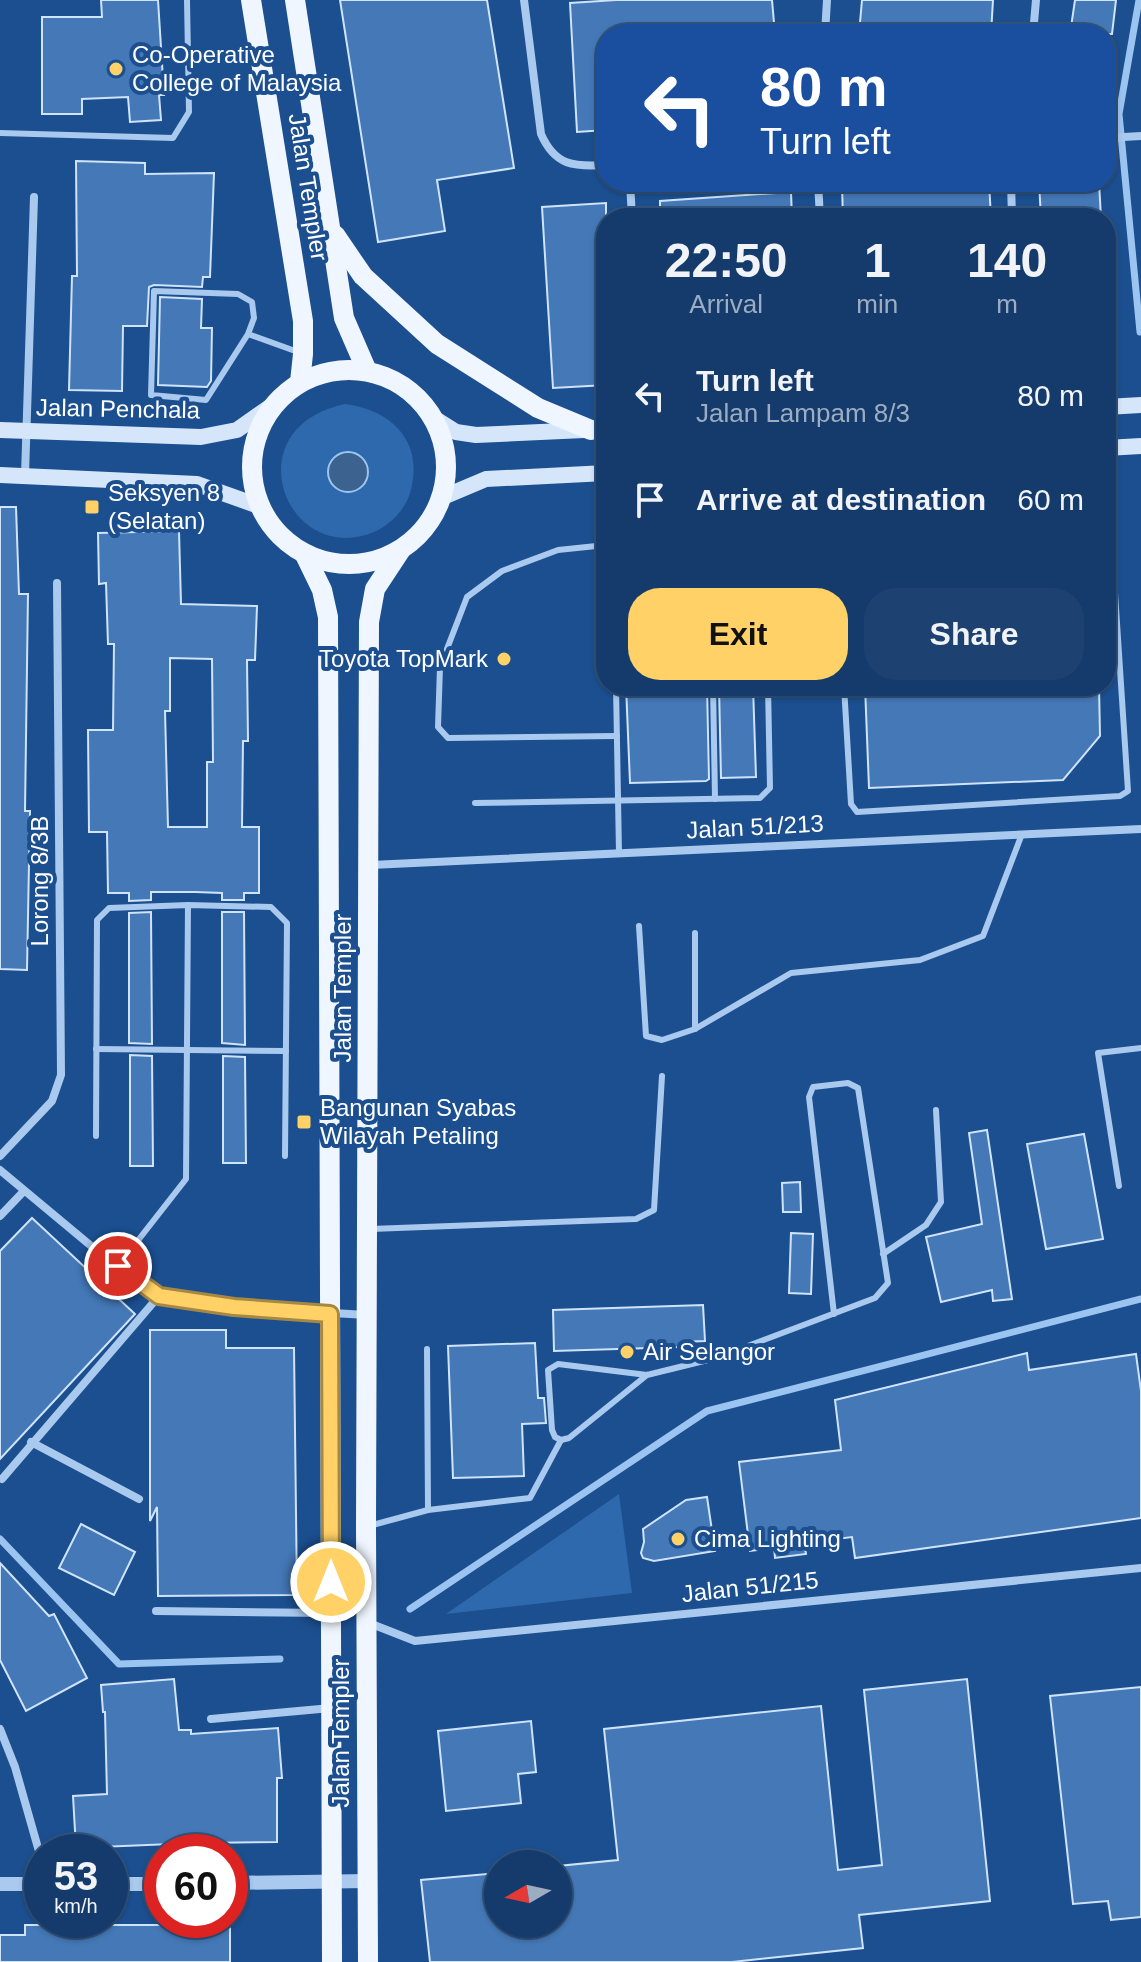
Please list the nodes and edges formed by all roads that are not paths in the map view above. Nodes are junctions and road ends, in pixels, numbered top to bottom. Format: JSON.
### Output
{"nodes":[{"id":1,"x":187,"y":0,"type":"edge"},
{"id":2,"x":251,"y":0,"type":"edge"},
{"id":3,"x":295,"y":0,"type":"edge"},
{"id":4,"x":524,"y":0,"type":"edge"},
{"id":5,"x":827,"y":0,"type":"edge"},
{"id":6,"x":1036,"y":0,"type":"edge"},
{"id":7,"x":826,"y":24,"type":"edge"},
{"id":8,"x":1034,"y":24,"type":"edge"},
{"id":9,"x":0,"y":133,"type":"edge"},
{"id":10,"x":1137,"y":136,"type":"edge"},
{"id":11,"x":1116,"y":137,"type":"edge"},
{"id":12,"x":596,"y":166,"type":"edge"},
{"id":13,"x":34,"y":197,"type":"dead end"},
{"id":14,"x":330,"y":228,"type":"junction"},
{"id":15,"x":248,"y":334,"type":"junction"},
{"id":16,"x":303,"y":354,"type":"junction"},
{"id":17,"x":367,"y":371,"type":"junction"},
{"id":18,"x":300,"y":382,"type":"junction"},
{"id":19,"x":274,"y":404,"type":"junction"},
{"id":20,"x":1141,"y":405,"type":"edge"},
{"id":21,"x":1116,"y":406,"type":"edge"},
{"id":22,"x":429,"y":415,"type":"junction"},
{"id":23,"x":596,"y":429,"type":"edge"},
{"id":24,"x":0,"y":430,"type":"edge"},
{"id":25,"x":596,"y":430,"type":"edge"},
{"id":26,"x":27,"y":431,"type":"junction"},
{"id":27,"x":1141,"y":446,"type":"edge"},
{"id":28,"x":1116,"y":447,"type":"edge"},
{"id":29,"x":596,"y":474,"type":"edge"},
{"id":30,"x":0,"y":475,"type":"edge"},
{"id":31,"x":25,"y":476,"type":"junction"},
{"id":32,"x":441,"y":498,"type":"junction"},
{"id":33,"x":259,"y":506,"type":"junction"},
{"id":34,"x":596,"y":546,"type":"edge"},
{"id":35,"x":400,"y":551,"type":"junction"},
{"id":36,"x":305,"y":555,"type":"junction"},
{"id":37,"x":57,"y":583,"type":"dead end"},
{"id":38,"x":1116,"y":608,"type":"edge"},
{"id":39,"x":616,"y":696,"type":"edge"},
{"id":40,"x":713,"y":696,"type":"edge"},
{"id":41,"x":768,"y":696,"type":"edge"},
{"id":42,"x":845,"y":696,"type":"edge"},
{"id":43,"x":617,"y":736,"type":"junction"},
{"id":44,"x":715,"y":799,"type":"junction"},
{"id":45,"x":618,"y":801,"type":"junction"},
{"id":46,"x":475,"y":803,"type":"dead end"},
{"id":47,"x":1141,"y":829,"type":"edge"},
{"id":48,"x":1022,"y":834,"type":"junction"},
{"id":49,"x":619,"y":853,"type":"junction"},
{"id":50,"x":370,"y":865,"type":"junction"},
{"id":51,"x":188,"y":905,"type":"junction"},
{"id":52,"x":639,"y":926,"type":"dead end"},
{"id":53,"x":695,"y":933,"type":"dead end"},
{"id":54,"x":695,"y":1029,"type":"junction"},
{"id":55,"x":1141,"y":1048,"type":"edge"},
{"id":56,"x":96,"y":1049,"type":"junction"},
{"id":57,"x":187,"y":1050,"type":"junction"},
{"id":58,"x":286,"y":1051,"type":"junction"},
{"id":59,"x":662,"y":1076,"type":"dead end"},
{"id":60,"x":936,"y":1110,"type":"dead end"},
{"id":61,"x":96,"y":1136,"type":"dead end"},
{"id":62,"x":0,"y":1156,"type":"edge"},
{"id":63,"x":285,"y":1156,"type":"dead end"},
{"id":64,"x":0,"y":1170,"type":"edge"},
{"id":65,"x":1119,"y":1186,"type":"dead end"},
{"id":66,"x":24,"y":1191,"type":"junction"},
{"id":67,"x":0,"y":1216,"type":"edge"},
{"id":68,"x":367,"y":1229,"type":"junction"},
{"id":69,"x":883,"y":1254,"type":"junction"},
{"id":70,"x":118,"y":1266,"type":"junction"},
{"id":71,"x":159,"y":1296,"type":"junction"},
{"id":72,"x":330,"y":1314,"type":"junction"},
{"id":73,"x":834,"y":1314,"type":"junction"},
{"id":74,"x":367,"y":1315,"type":"junction"},
{"id":75,"x":427,"y":1349,"type":"dead end"},
{"id":76,"x":647,"y":1375,"type":"junction"},
{"id":77,"x":561,"y":1440,"type":"junction"},
{"id":78,"x":31,"y":1442,"type":"junction"},
{"id":79,"x":2,"y":1479,"type":"dead end"},
{"id":80,"x":139,"y":1499,"type":"dead end"},
{"id":81,"x":428,"y":1510,"type":"junction"},
{"id":82,"x":366,"y":1527,"type":"junction"},
{"id":83,"x":1141,"y":1568,"type":"edge"},
{"id":84,"x":156,"y":1611,"type":"dead end"},
{"id":85,"x":331,"y":1613,"type":"junction"},
{"id":86,"x":366,"y":1622,"type":"junction"},
{"id":87,"x":332,"y":1708,"type":"junction"},
{"id":88,"x":211,"y":1719,"type":"dead end"},
{"id":89,"x":0,"y":1729,"type":"edge"},
{"id":90,"x":34,"y":1834,"type":"edge"},
{"id":91,"x":332,"y":1881,"type":"junction"},
{"id":92,"x":367,"y":1881,"type":"junction"},
{"id":93,"x":248,"y":1883,"type":"edge"},
{"id":94,"x":0,"y":1884,"type":"edge"},
{"id":95,"x":24,"y":1884,"type":"edge"},
{"id":96,"x":332,"y":1962,"type":"edge"},
{"id":97,"x":368,"y":1962,"type":"edge"}],
"edges":[{"from":1,"to":9,"type":"lane"},
{"from":2,"to":16,"type":"main road","name":"Jalan Templer"},
{"from":3,"to":14,"type":"main road","name":"Jalan Templer"},
{"from":4,"to":12,"type":"street"},
{"from":5,"to":7,"type":"street"},
{"from":6,"to":8,"type":"street"},
{"from":10,"to":11,"type":"street"},
{"from":13,"to":26,"type":"street"},
{"from":14,"to":17,"type":"main road","name":"Jalan Templer"},
{"from":14,"to":23,"type":"main road"},
{"from":15,"to":15,"type":"lane"},
{"from":15,"to":16,"type":"lane"},
{"from":16,"to":18,"type":"main road","name":"Jalan Templer"},
{"from":17,"to":18,"type":"main road"},
{"from":17,"to":22,"type":"main road"},
{"from":18,"to":19,"type":"main road"},
{"from":19,"to":26,"type":"main road","name":"Jalan Penchala"},
{"from":19,"to":33,"type":"main road"},
{"from":20,"to":21,"type":"main road"},
{"from":22,"to":25,"type":"main road"},
{"from":22,"to":32,"type":"main road"},
{"from":24,"to":26,"type":"main road","name":"Jalan Penchala"},
{"from":26,"to":31,"type":"street"},
{"from":27,"to":28,"type":"main road"},
{"from":29,"to":32,"type":"main road"},
{"from":30,"to":31,"type":"main road"},
{"from":31,"to":33,"type":"main road"},
{"from":32,"to":35,"type":"main road"},
{"from":33,"to":36,"type":"main road"},
{"from":34,"to":43,"type":"lane"},
{"from":35,"to":36,"type":"main road"},
{"from":35,"to":50,"type":"main road","name":"Jalan Templer"},
{"from":36,"to":72,"type":"main road","name":"Jalan Templer"},
{"from":37,"to":62,"type":"street","name":"Lorong 8/3B"},
{"from":38,"to":42,"type":"lane"},
{"from":39,"to":43,"type":"lane"},
{"from":40,"to":44,"type":"lane"},
{"from":41,"to":44,"type":"lane"},
{"from":43,"to":45,"type":"lane"},
{"from":44,"to":45,"type":"lane"},
{"from":45,"to":46,"type":"lane"},
{"from":45,"to":49,"type":"lane"},
{"from":47,"to":48,"type":"street","name":"Jalan 51/213"},
{"from":48,"to":49,"type":"street","name":"Jalan 51/213"},
{"from":48,"to":54,"type":"lane"},
{"from":49,"to":50,"type":"street","name":"Jalan 51/213"},
{"from":50,"to":68,"type":"main road","name":"Jalan Templer"},
{"from":51,"to":56,"type":"lane"},
{"from":51,"to":57,"type":"lane"},
{"from":51,"to":58,"type":"lane"},
{"from":52,"to":54,"type":"lane"},
{"from":53,"to":54,"type":"lane"},
{"from":55,"to":65,"type":"lane"},
{"from":56,"to":57,"type":"lane"},
{"from":56,"to":61,"type":"lane"},
{"from":57,"to":58,"type":"lane"},
{"from":57,"to":70,"type":"lane"},
{"from":58,"to":63,"type":"lane"},
{"from":59,"to":68,"type":"lane"},
{"from":60,"to":69,"type":"lane"},
{"from":64,"to":66,"type":"street"},
{"from":66,"to":67,"type":"street"},
{"from":66,"to":70,"type":"street"},
{"from":68,"to":74,"type":"main road","name":"Jalan Templer"},
{"from":69,"to":73,"type":"lane"},
{"from":69,"to":73,"type":"lane"},
{"from":70,"to":71,"type":"street"},
{"from":71,"to":72,"type":"street"},
{"from":71,"to":78,"type":"street"},
{"from":72,"to":74,"type":"street"},
{"from":72,"to":85,"type":"main road","name":"Jalan Templer"},
{"from":73,"to":76,"type":"lane"},
{"from":74,"to":82,"type":"main road","name":"Jalan Templer"},
{"from":75,"to":81,"type":"lane"},
{"from":76,"to":77,"type":"lane"},
{"from":76,"to":77,"type":"lane"},
{"from":77,"to":81,"type":"lane"},
{"from":78,"to":79,"type":"street"},
{"from":78,"to":80,"type":"street"},
{"from":81,"to":82,"type":"lane"},
{"from":82,"to":86,"type":"main road","name":"Jalan Templer"},
{"from":83,"to":86,"type":"street","name":"Jalan 51/215"},
{"from":84,"to":85,"type":"street"},
{"from":85,"to":87,"type":"main road","name":"Jalan Templer"},
{"from":86,"to":92,"type":"main road","name":"Jalan Templer"},
{"from":87,"to":88,"type":"street"},
{"from":87,"to":91,"type":"main road","name":"Jalan Templer"},
{"from":89,"to":90,"type":"street"},
{"from":91,"to":92,"type":"street"},
{"from":91,"to":93,"type":"street"},
{"from":91,"to":96,"type":"main road","name":"Jalan Templer"},
{"from":92,"to":97,"type":"main road","name":"Jalan Templer"},
{"from":94,"to":95,"type":"street"}]}
